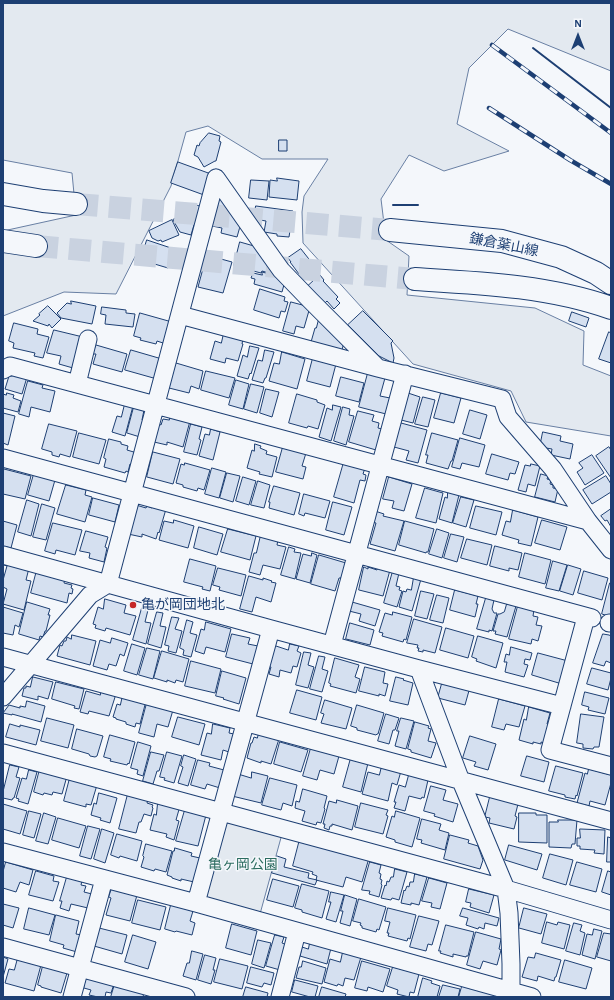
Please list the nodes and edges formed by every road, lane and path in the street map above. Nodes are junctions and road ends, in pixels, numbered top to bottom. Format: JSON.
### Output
{"nodes":[{"id":1,"x":3,"y":194,"type":"edge"},
{"id":2,"x":43,"y":201,"type":"junction"},
{"id":3,"x":76,"y":204,"type":"tunnel mouth"},
{"id":4,"x":3,"y":210,"type":"edge"},
{"id":5,"x":390,"y":230,"type":"tunnel mouth"},
{"id":6,"x":3,"y":241,"type":"edge"},
{"id":7,"x":36,"y":246,"type":"tunnel mouth"},
{"id":8,"x":415,"y":279,"type":"tunnel mouth"},
{"id":9,"x":611,"y":283,"type":"edge"},
{"id":10,"x":611,"y":308,"type":"edge"},
{"id":11,"x":180,"y":315,"type":"junction"},
{"id":12,"x":88,"y":339,"type":"dead end"},
{"id":13,"x":378,"y":368,"type":"junction"},
{"id":14,"x":3,"y":370,"type":"edge"},
{"id":15,"x":405,"y":374,"type":"junction"},
{"id":16,"x":77,"y":384,"type":"junction"},
{"id":17,"x":156,"y":405,"type":"junction"},
{"id":18,"x":3,"y":458,"type":"edge"},
{"id":19,"x":380,"y":465,"type":"junction"},
{"id":20,"x":133,"y":493,"type":"junction"},
{"id":21,"x":588,"y":521,"type":"junction"},
{"id":22,"x":611,"y":550,"type":"edge"},
{"id":23,"x":357,"y":554,"type":"junction"},
{"id":24,"x":3,"y":555,"type":"edge"},
{"id":25,"x":108,"y":584,"type":"junction"},
{"id":26,"x":271,"y":629,"type":"junction"},
{"id":27,"x":332,"y":645,"type":"junction"},
{"id":28,"x":3,"y":658,"type":"edge"},
{"id":29,"x":31,"y":665,"type":"junction"},
{"id":30,"x":419,"y":669,"type":"junction"},
{"id":31,"x":3,"y":697,"type":"edge"},
{"id":32,"x":562,"y":706,"type":"junction"},
{"id":33,"x":246,"y":722,"type":"junction"},
{"id":34,"x":3,"y":753,"type":"edge"},
{"id":35,"x":611,"y":766,"type":"edge"},
{"id":36,"x":461,"y":781,"type":"junction"},
{"id":37,"x":221,"y":812,"type":"junction"},
{"id":38,"x":611,"y":821,"type":"edge"},
{"id":39,"x":3,"y":852,"type":"edge"},
{"id":40,"x":104,"y":879,"type":"junction"},
{"id":41,"x":506,"y":889,"type":"junction"},
{"id":42,"x":196,"y":904,"type":"junction"},
{"id":43,"x":611,"y":920,"type":"edge"},
{"id":44,"x":297,"y":932,"type":"junction"},
{"id":45,"x":3,"y":947,"type":"edge"},
{"id":46,"x":80,"y":968,"type":"junction"},
{"id":47,"x":511,"y":994,"type":"edge"},
{"id":48,"x":72,"y":997,"type":"edge"},
{"id":49,"x":186,"y":997,"type":"edge"},
{"id":50,"x":280,"y":997,"type":"edge"},
{"id":51,"x":532,"y":997,"type":"edge"}],
"edges":[{"from":1,"to":2,"type":"main road"},
{"from":2,"to":3,"type":"main road"},
{"from":2,"to":4,"type":"main road"},
{"from":5,"to":9,"type":"main road","name":"鎌倉葉山線"},
{"from":6,"to":7,"type":"main road"},
{"from":8,"to":10,"type":"main road"},
{"from":11,"to":13,"type":"street"},
{"from":11,"to":13,"type":"street"},
{"from":11,"to":17,"type":"street"},
{"from":12,"to":16,"type":"street"},
{"from":13,"to":15,"type":"street"},
{"from":14,"to":16,"type":"street"},
{"from":15,"to":19,"type":"street"},
{"from":15,"to":21,"type":"street"},
{"from":16,"to":17,"type":"street"},
{"from":17,"to":19,"type":"street"},
{"from":17,"to":20,"type":"street"},
{"from":18,"to":20,"type":"street"},
{"from":19,"to":21,"type":"street"},
{"from":19,"to":23,"type":"street"},
{"from":20,"to":23,"type":"street"},
{"from":20,"to":25,"type":"street"},
{"from":21,"to":22,"type":"street"},
{"from":23,"to":27,"type":"street"},
{"from":23,"to":32,"type":"street"},
{"from":24,"to":25,"type":"street"},
{"from":25,"to":26,"type":"street"},
{"from":25,"to":29,"type":"street"},
{"from":26,"to":27,"type":"street"},
{"from":26,"to":33,"type":"street"},
{"from":27,"to":30,"type":"street"},
{"from":28,"to":29,"type":"street"},
{"from":29,"to":31,"type":"street"},
{"from":29,"to":33,"type":"street"},
{"from":30,"to":32,"type":"street"},
{"from":30,"to":36,"type":"street"},
{"from":32,"to":35,"type":"street"},
{"from":33,"to":36,"type":"street"},
{"from":33,"to":37,"type":"street"},
{"from":34,"to":37,"type":"street"},
{"from":36,"to":38,"type":"street"},
{"from":36,"to":41,"type":"street"},
{"from":37,"to":41,"type":"street"},
{"from":37,"to":42,"type":"street"},
{"from":39,"to":40,"type":"street"},
{"from":40,"to":42,"type":"street"},
{"from":40,"to":46,"type":"street"},
{"from":41,"to":43,"type":"street"},
{"from":41,"to":47,"type":"street"},
{"from":42,"to":44,"type":"street"},
{"from":44,"to":47,"type":"street"},
{"from":44,"to":50,"type":"street"},
{"from":45,"to":46,"type":"street"},
{"from":46,"to":48,"type":"street"},
{"from":46,"to":49,"type":"street"},
{"from":47,"to":51,"type":"street"}]}
